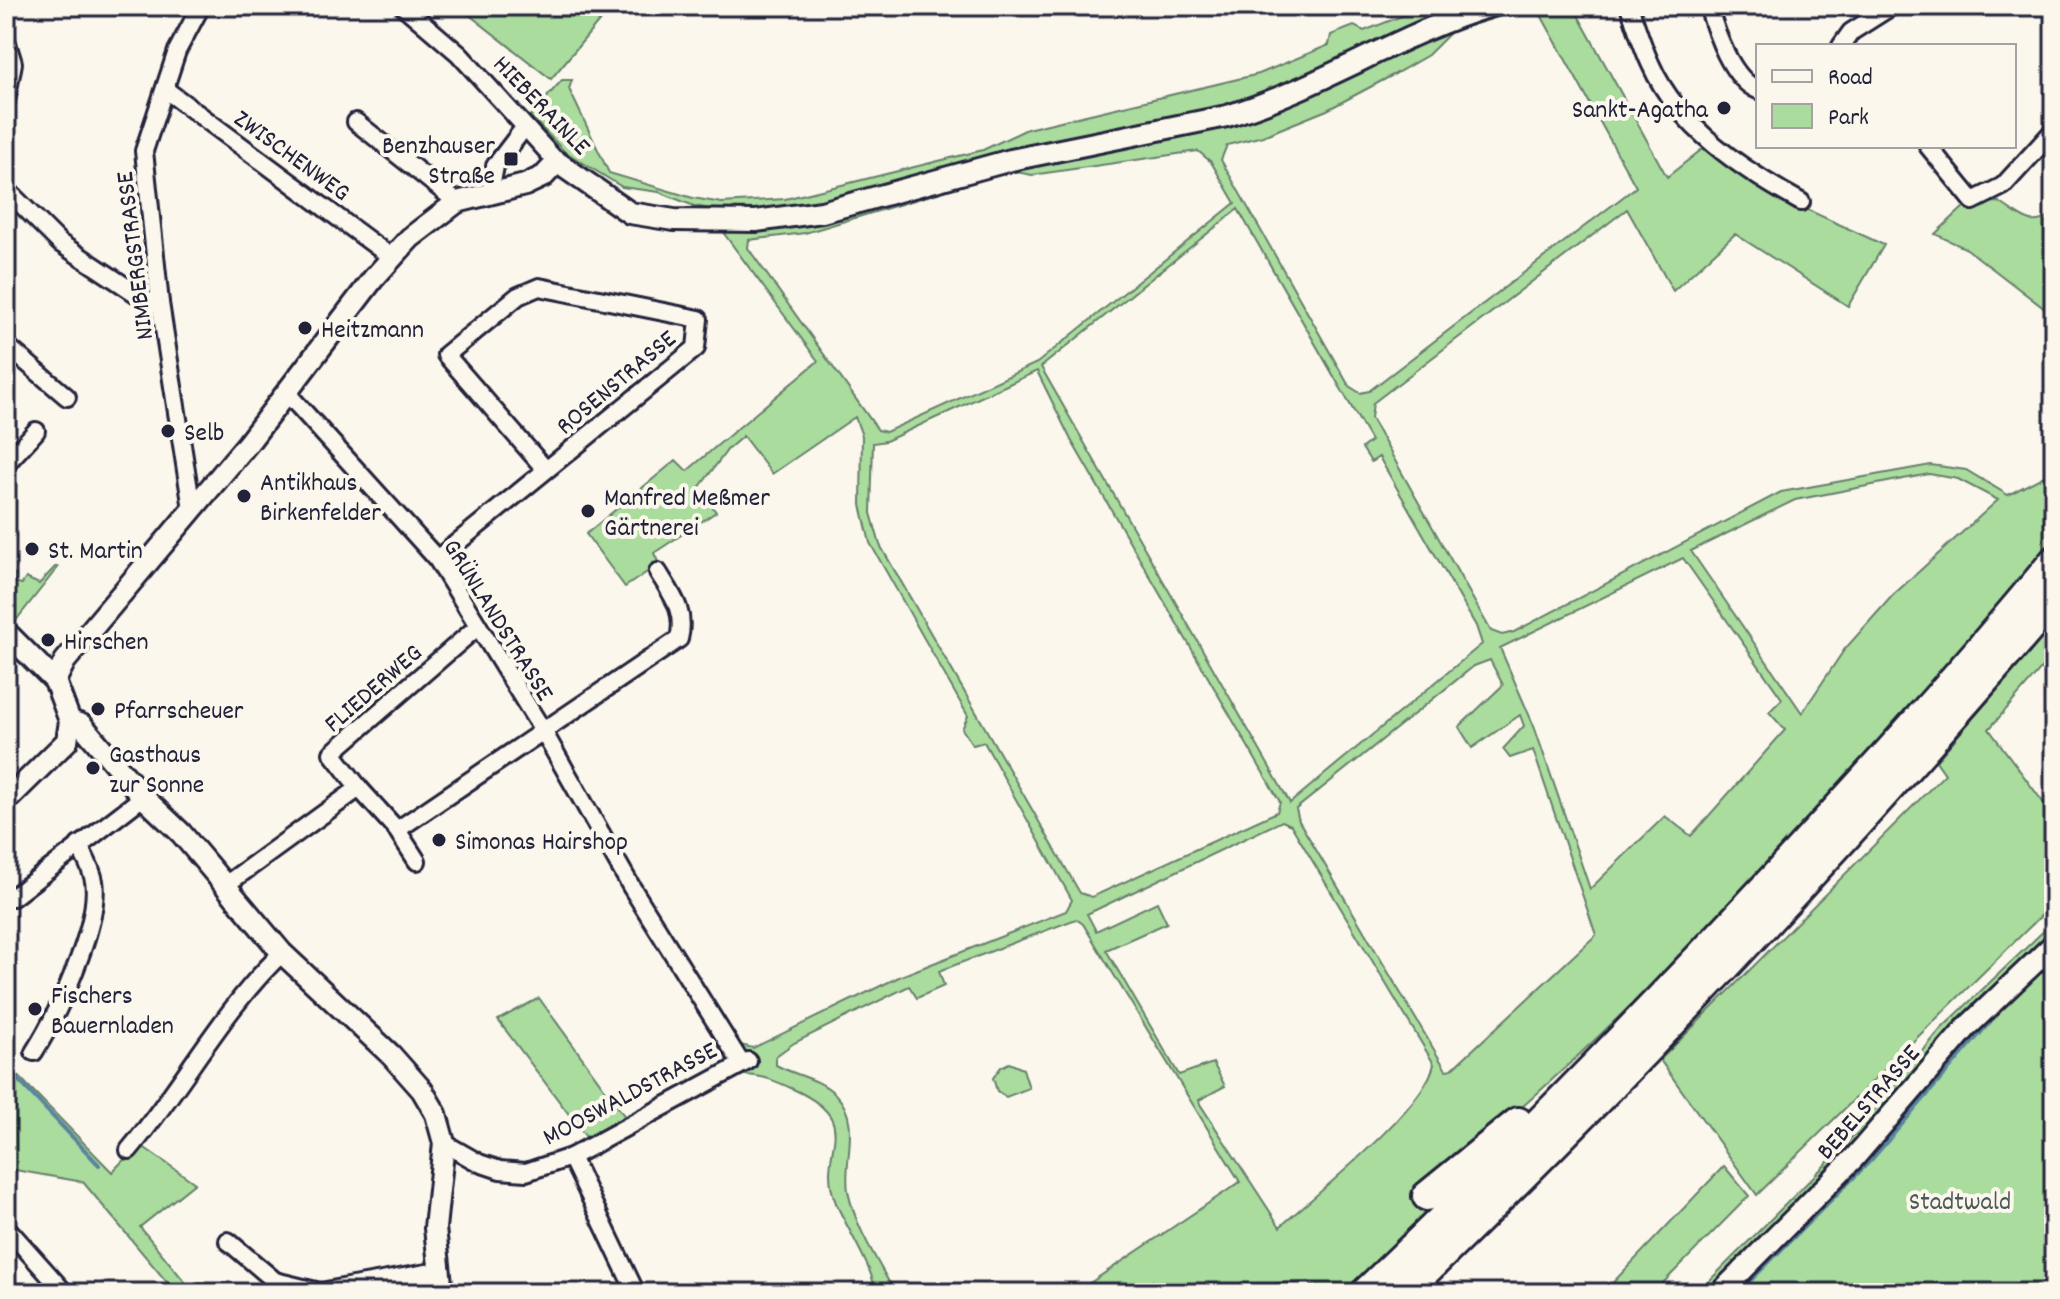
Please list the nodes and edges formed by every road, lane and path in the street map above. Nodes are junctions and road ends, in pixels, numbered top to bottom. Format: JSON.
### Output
{"nodes":[{"id":1,"x":201,"y":6,"type":"edge"},
{"id":2,"x":403,"y":6,"type":"edge"},
{"id":3,"x":1491,"y":6,"type":"edge"},
{"id":4,"x":1629,"y":6,"type":"edge"},
{"id":5,"x":1708,"y":6,"type":"edge"},
{"id":6,"x":1892,"y":6,"type":"edge"},
{"id":7,"x":6,"y":40,"type":"edge"},
{"id":8,"x":1842,"y":44,"type":"edge"},
{"id":9,"x":1756,"y":89,"type":"edge"},
{"id":10,"x":166,"y":90,"type":"junction"},
{"id":11,"x":6,"y":101,"type":"edge"},
{"id":12,"x":356,"y":122,"type":"dead end"},
{"id":13,"x":524,"y":128,"type":"junction"},
{"id":14,"x":2054,"y":130,"type":"edge"},
{"id":15,"x":1930,"y":148,"type":"edge"},
{"id":16,"x":557,"y":162,"type":"junction"},
{"id":17,"x":6,"y":189,"type":"edge"},
{"id":18,"x":490,"y":193,"type":"junction"},
{"id":19,"x":457,"y":202,"type":"junction"},
{"id":20,"x":1801,"y":202,"type":"dead end"},
{"id":21,"x":391,"y":257,"type":"junction"},
{"id":22,"x":160,"y":303,"type":"junction"},
{"id":23,"x":6,"y":345,"type":"edge"},
{"id":24,"x":286,"y":392,"type":"junction"},
{"id":25,"x":67,"y":397,"type":"dead end"},
{"id":26,"x":36,"y":431,"type":"dead end"},
{"id":27,"x":6,"y":464,"type":"edge"},
{"id":28,"x":546,"y":470,"type":"junction"},
{"id":29,"x":192,"y":509,"type":"junction"},
{"id":30,"x":437,"y":559,"type":"junction"},
{"id":31,"x":2054,"y":561,"type":"edge"},
{"id":32,"x":658,"y":572,"type":"dead end"},
{"id":33,"x":2054,"y":600,"type":"edge"},
{"id":34,"x":476,"y":628,"type":"junction"},
{"id":35,"x":10,"y":643,"type":"edge"},
{"id":36,"x":55,"y":681,"type":"junction"},
{"id":37,"x":70,"y":721,"type":"junction"},
{"id":38,"x":543,"y":731,"type":"junction"},
{"id":39,"x":359,"y":788,"type":"junction"},
{"id":40,"x":143,"y":797,"type":"junction"},
{"id":41,"x":6,"y":801,"type":"edge"},
{"id":42,"x":397,"y":830,"type":"junction"},
{"id":43,"x":79,"y":845,"type":"junction"},
{"id":44,"x":417,"y":861,"type":"dead end"},
{"id":45,"x":224,"y":886,"type":"junction"},
{"id":46,"x":13,"y":897,"type":"dead end"},
{"id":47,"x":2054,"y":944,"type":"edge"},
{"id":48,"x":282,"y":953,"type":"junction"},
{"id":49,"x":34,"y":1052,"type":"dead end"},
{"id":50,"x":745,"y":1062,"type":"joint"},
{"id":51,"x":1570,"y":1090,"type":"junction"},
{"id":52,"x":444,"y":1143,"type":"junction"},
{"id":53,"x":129,"y":1150,"type":"dead end"},
{"id":54,"x":571,"y":1157,"type":"junction"},
{"id":55,"x":1427,"y":1196,"type":"dead end"},
{"id":56,"x":6,"y":1227,"type":"edge"},
{"id":57,"x":228,"y":1241,"type":"dead end"},
{"id":58,"x":438,"y":1271,"type":"junction"},
{"id":59,"x":274,"y":1287,"type":"edge"},
{"id":60,"x":319,"y":1292,"type":"edge"},
{"id":61,"x":65,"y":1293,"type":"edge"},
{"id":62,"x":442,"y":1293,"type":"edge"},
{"id":63,"x":636,"y":1293,"type":"edge"},
{"id":64,"x":1365,"y":1293,"type":"edge"},
{"id":65,"x":1403,"y":1293,"type":"edge"},
{"id":66,"x":1720,"y":1293,"type":"edge"}],
"edges":[{"from":1,"to":10,"type":"street","name":"NIMBERGSTRASSE"},
{"from":2,"to":13,"type":"street","name":"HIEBERAINLE"},
{"from":3,"to":16,"type":"street","name":"HIEBERAINLE"},
{"from":4,"to":20,"type":"street"},
{"from":5,"to":9,"type":"street"},
{"from":6,"to":8,"type":"street"},
{"from":7,"to":11,"type":"street"},
{"from":10,"to":21,"type":"street","name":"ZWISCHENWEG"},
{"from":10,"to":22,"type":"street","name":"NIMBERGSTRASSE"},
{"from":12,"to":19,"type":"street"},
{"from":13,"to":16,"type":"street","name":"HIEBERAINLE"},
{"from":13,"to":18,"type":"street"},
{"from":14,"to":15,"type":"street"},
{"from":16,"to":18,"type":"street"},
{"from":17,"to":22,"type":"street"},
{"from":18,"to":19,"type":"street"},
{"from":19,"to":21,"type":"street"},
{"from":21,"to":24,"type":"street"},
{"from":22,"to":29,"type":"street","name":"NIMBERGSTRASSE"},
{"from":23,"to":25,"type":"street"},
{"from":24,"to":29,"type":"street"},
{"from":24,"to":30,"type":"street","name":"GRÜNLANDSTRASSE"},
{"from":26,"to":27,"type":"street"},
{"from":28,"to":28,"type":"street","name":"ROSENSTRASSE"},
{"from":28,"to":30,"type":"street","name":"ROSENSTRASSE"},
{"from":29,"to":36,"type":"street"},
{"from":30,"to":34,"type":"street","name":"GRÜNLANDSTRASSE"},
{"from":31,"to":51,"type":"highway"},
{"from":32,"to":38,"type":"street","name":"GRÜNLANDSTRASSE"},
{"from":33,"to":65,"type":"highway"},
{"from":34,"to":38,"type":"street","name":"GRÜNLANDSTRASSE"},
{"from":34,"to":39,"type":"street","name":"FLIEDERWEG"},
{"from":35,"to":36,"type":"street"},
{"from":36,"to":37,"type":"street"},
{"from":37,"to":40,"type":"street"},
{"from":37,"to":41,"type":"street"},
{"from":38,"to":42,"type":"street"},
{"from":38,"to":50,"type":"street","name":"GRÜNLANDSTRASSE"},
{"from":39,"to":42,"type":"street","name":"FLIEDERWEG"},
{"from":39,"to":45,"type":"street"},
{"from":40,"to":43,"type":"street"},
{"from":40,"to":45,"type":"street"},
{"from":42,"to":44,"type":"street","name":"FLIEDERWEG"},
{"from":43,"to":46,"type":"street"},
{"from":43,"to":49,"type":"street"},
{"from":45,"to":48,"type":"street"},
{"from":47,"to":66,"type":"street","name":"BEBELSTRASSE"},
{"from":48,"to":52,"type":"street"},
{"from":48,"to":53,"type":"street"},
{"from":50,"to":54,"type":"street","name":"MOOSWALDSTRASSE"},
{"from":51,"to":55,"type":"highway"},
{"from":51,"to":64,"type":"highway"},
{"from":52,"to":54,"type":"street","name":"MOOSWALDSTRASSE"},
{"from":52,"to":58,"type":"street"},
{"from":54,"to":63,"type":"street"},
{"from":56,"to":61,"type":"street"},
{"from":57,"to":59,"type":"street"},
{"from":58,"to":60,"type":"street"},
{"from":58,"to":62,"type":"street"},
{"from":59,"to":60,"type":"street"}]}
